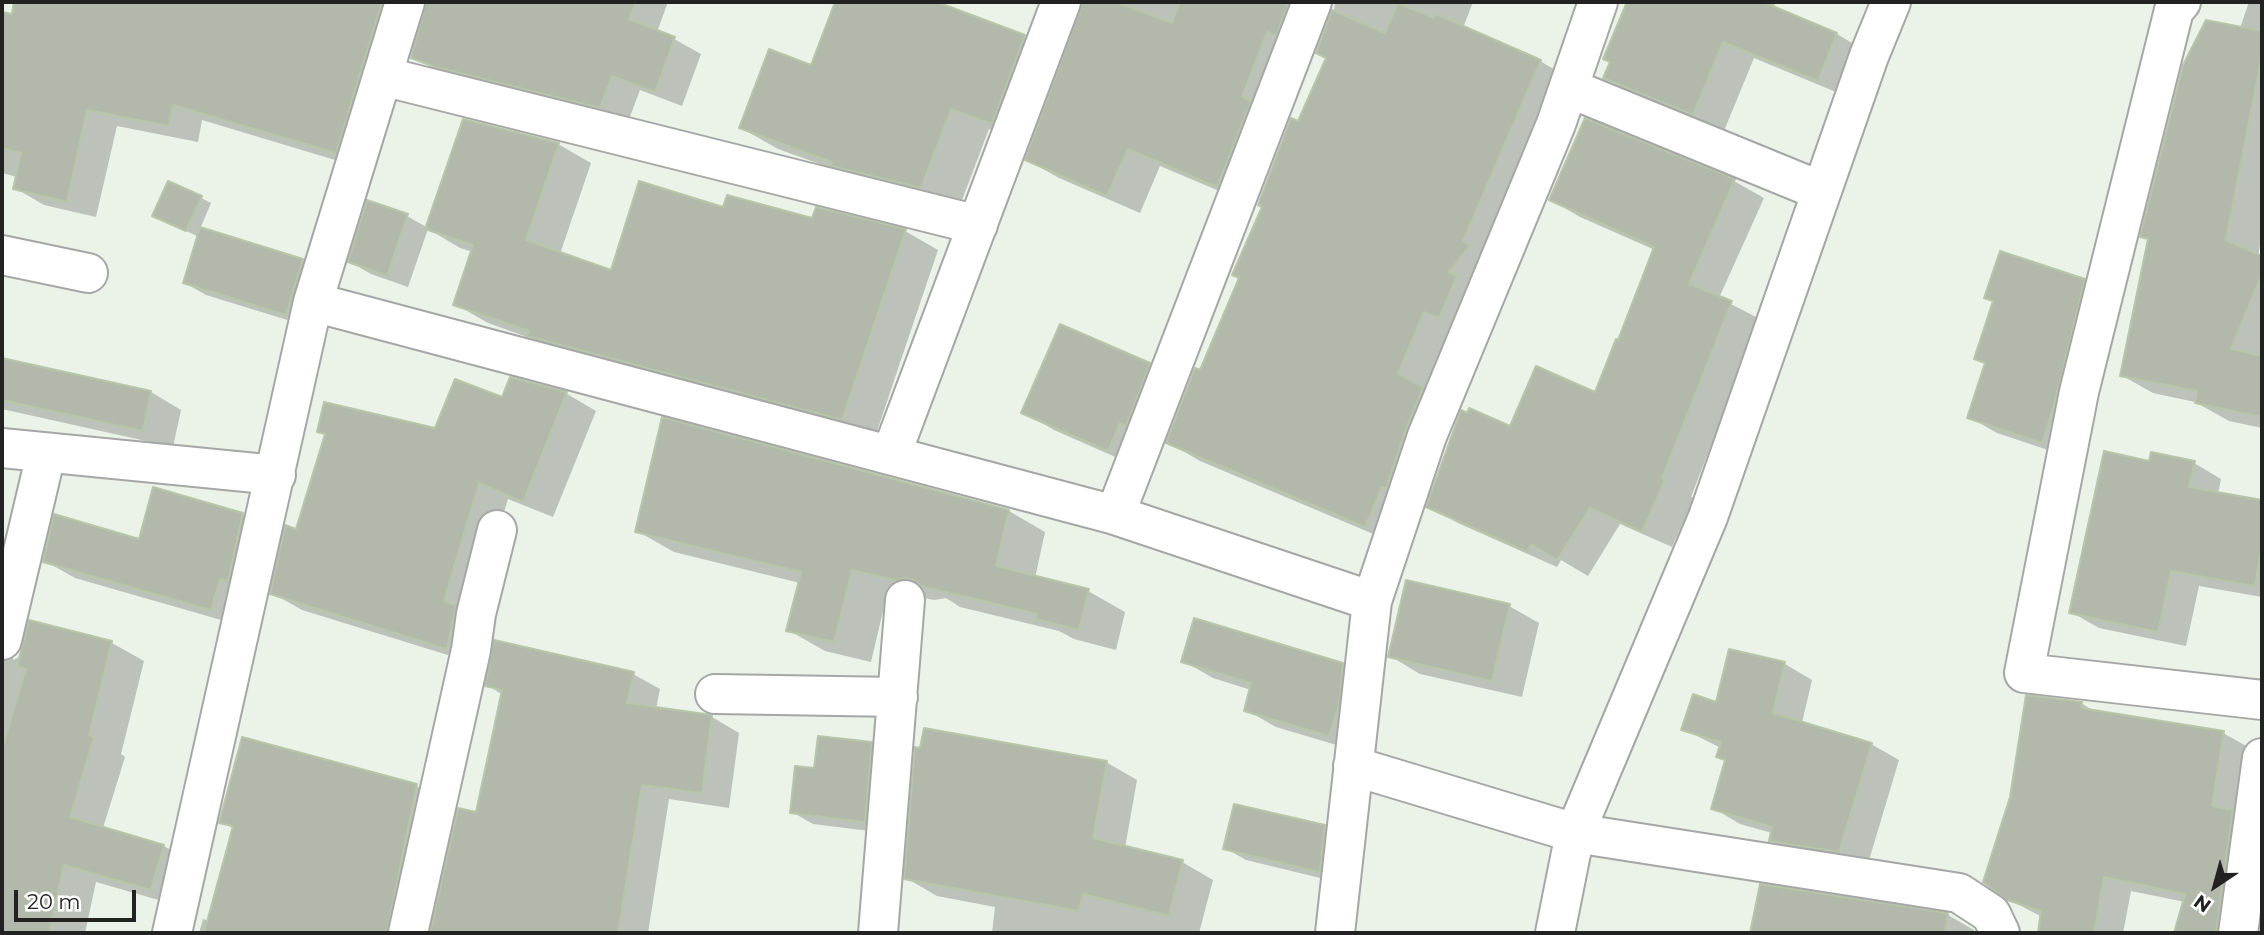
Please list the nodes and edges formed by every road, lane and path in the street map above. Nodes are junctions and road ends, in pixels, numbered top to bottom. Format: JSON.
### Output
{"nodes":[{"id":1,"x":405,"y":2,"type":"edge"},
{"id":2,"x":1312,"y":2,"type":"edge"},
{"id":3,"x":1598,"y":2,"type":"edge"},
{"id":4,"x":1891,"y":2,"type":"edge"},
{"id":5,"x":1056,"y":3,"type":"edge"},
{"id":6,"x":2172,"y":5,"type":"edge"},
{"id":7,"x":382,"y":76,"type":"junction"},
{"id":8,"x":1569,"y":88,"type":"junction"},
{"id":9,"x":1821,"y":191,"type":"junction"},
{"id":10,"x":978,"y":225,"type":"junction"},
{"id":11,"x":2,"y":255,"type":"edge"},
{"id":12,"x":88,"y":273,"type":"dead end"},
{"id":13,"x":313,"y":302,"type":"junction"},
{"id":14,"x":2,"y":448,"type":"edge"},
{"id":15,"x":46,"y":454,"type":"junction"},
{"id":16,"x":891,"y":456,"type":"junction"},
{"id":17,"x":276,"y":475,"type":"junction"},
{"id":18,"x":1115,"y":515,"type":"junction"},
{"id":19,"x":497,"y":530,"type":"dead end"},
{"id":20,"x":905,"y":600,"type":"dead end"},
{"id":21,"x":1372,"y":601,"type":"junction"},
{"id":22,"x":2,"y":639,"type":"edge"},
{"id":23,"x":715,"y":694,"type":"dead end"},
{"id":24,"x":898,"y":697,"type":"junction"},
{"id":25,"x":2262,"y":701,"type":"edge"},
{"id":26,"x":2262,"y":758,"type":"edge"},
{"id":27,"x":1353,"y":766,"type":"junction"},
{"id":28,"x":1575,"y":833,"type":"junction"},
{"id":29,"x":172,"y":933,"type":"edge"},
{"id":30,"x":408,"y":933,"type":"edge"},
{"id":31,"x":878,"y":933,"type":"edge"},
{"id":32,"x":1335,"y":933,"type":"edge"},
{"id":33,"x":1555,"y":933,"type":"edge"},
{"id":34,"x":2000,"y":933,"type":"edge"},
{"id":35,"x":2238,"y":933,"type":"edge"}],
"edges":[{"from":1,"to":7,"type":"street"},
{"from":2,"to":18,"type":"street"},
{"from":3,"to":8,"type":"street"},
{"from":4,"to":9,"type":"street"},
{"from":5,"to":10,"type":"street"},
{"from":6,"to":25,"type":"street"},
{"from":7,"to":10,"type":"street"},
{"from":7,"to":13,"type":"street"},
{"from":8,"to":9,"type":"street"},
{"from":8,"to":21,"type":"street"},
{"from":9,"to":28,"type":"street"},
{"from":10,"to":16,"type":"street"},
{"from":11,"to":12,"type":"street"},
{"from":13,"to":16,"type":"street"},
{"from":13,"to":17,"type":"street"},
{"from":14,"to":15,"type":"street"},
{"from":15,"to":17,"type":"street"},
{"from":15,"to":22,"type":"street"},
{"from":16,"to":18,"type":"street"},
{"from":17,"to":29,"type":"street"},
{"from":18,"to":21,"type":"street"},
{"from":19,"to":30,"type":"street"},
{"from":20,"to":24,"type":"street"},
{"from":21,"to":27,"type":"street"},
{"from":23,"to":24,"type":"street"},
{"from":24,"to":31,"type":"street"},
{"from":26,"to":35,"type":"street"},
{"from":27,"to":28,"type":"street"},
{"from":27,"to":32,"type":"street"},
{"from":28,"to":33,"type":"street"},
{"from":28,"to":34,"type":"street"}]}
